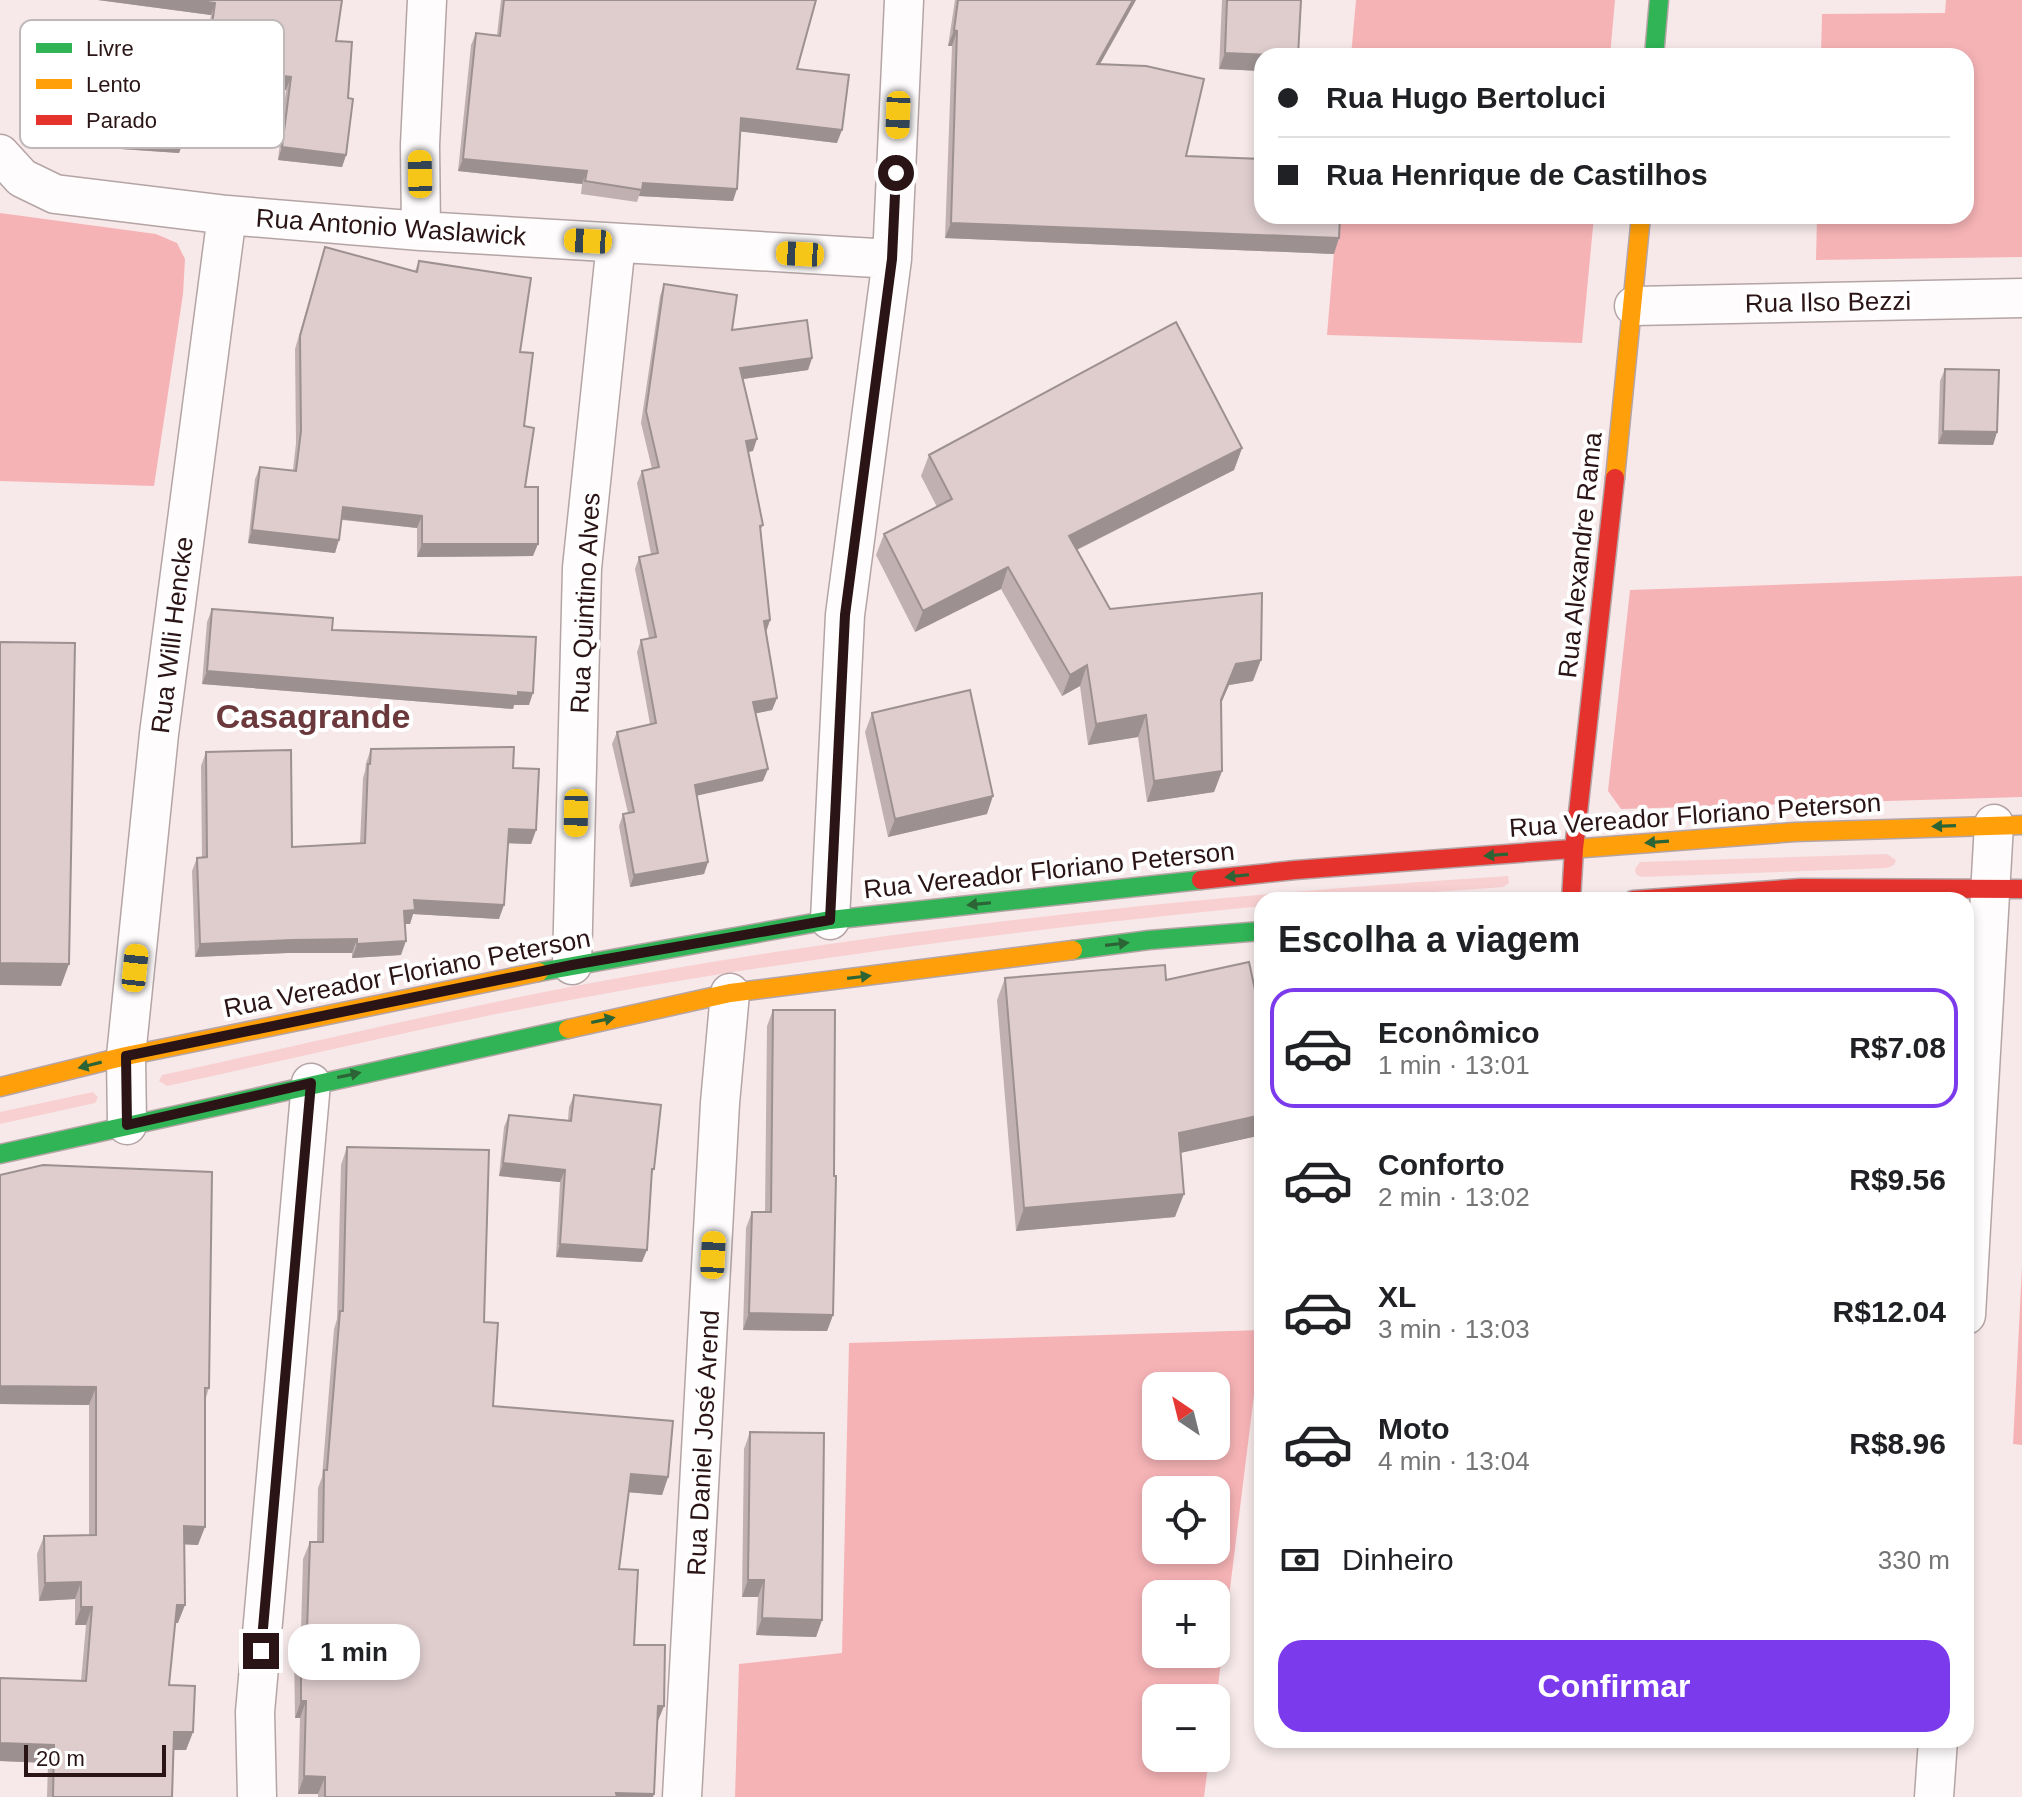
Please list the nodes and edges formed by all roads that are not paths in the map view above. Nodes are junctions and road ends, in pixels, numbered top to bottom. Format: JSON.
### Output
{"nodes":[{"id":1,"x":427,"y":0,"type":"edge"},
{"id":2,"x":904,"y":0,"type":"edge"},
{"id":3,"x":1659,"y":0,"type":"edge"},
{"id":4,"x":1655,"y":48,"type":"edge"},
{"id":5,"x":0,"y":154,"type":"edge"},
{"id":6,"x":227,"y":215,"type":"junction"},
{"id":7,"x":1640,"y":224,"type":"edge"},
{"id":8,"x":421,"y":231,"type":"junction"},
{"id":9,"x":616,"y":243,"type":"junction"},
{"id":10,"x":892,"y":259,"type":"junction"},
{"id":11,"x":2022,"y":298,"type":"edge"},
{"id":12,"x":1634,"y":306,"type":"junction"},
{"id":13,"x":2008,"y":825,"type":"edge"},
{"id":14,"x":1574,"y":849,"type":"junction"},
{"id":15,"x":2007,"y":888,"type":"edge"},
{"id":16,"x":1571,"y":892,"type":"edge"},
{"id":17,"x":1745,"y":892,"type":"edge"},
{"id":18,"x":830,"y":920,"type":"junction"},
{"id":19,"x":1254,"y":932,"type":"edge"},
{"id":20,"x":572,"y":965,"type":"junction"},
{"id":21,"x":730,"y":993,"type":"junction"},
{"id":22,"x":126,"y":1056,"type":"junction"},
{"id":23,"x":311,"y":1083,"type":"junction"},
{"id":24,"x":0,"y":1087,"type":"edge"},
{"id":25,"x":127,"y":1125,"type":"junction"},
{"id":26,"x":0,"y":1154,"type":"edge"},
{"id":27,"x":1974,"y":1232,"type":"edge"},
{"id":28,"x":1937,"y":1748,"type":"edge"},
{"id":29,"x":257,"y":1797,"type":"edge"},
{"id":30,"x":682,"y":1797,"type":"edge"},
{"id":31,"x":1934,"y":1797,"type":"edge"}],
"edges":[{"from":1,"to":8,"type":"street"},
{"from":2,"to":10,"type":"street"},
{"from":3,"to":4,"type":"main road"},
{"from":5,"to":6,"type":"street","name":"Rua Antonio Waslawick"},
{"from":6,"to":8,"type":"street","name":"Rua Antonio Waslawick"},
{"from":6,"to":22,"type":"street","name":"Rua Willi Hencke"},
{"from":7,"to":12,"type":"main road","name":"Rua Alexandre Rama"},
{"from":8,"to":9,"type":"street","name":"Rua Antonio Waslawick"},
{"from":9,"to":10,"type":"street","name":"Rua Antonio Waslawick"},
{"from":9,"to":20,"type":"street","name":"Rua Quintino Alves"},
{"from":10,"to":18,"type":"street"},
{"from":11,"to":12,"type":"street","name":"Rua Ilso Bezzi"},
{"from":12,"to":14,"type":"main road","name":"Rua Alexandre Rama"},
{"from":13,"to":14,"type":"main road","name":"Rua Vereador Floriano Peterson","one_way":true},
{"from":13,"to":15,"type":"street"},
{"from":14,"to":16,"type":"main road","name":"Rua Alexandre Rama"},
{"from":14,"to":18,"type":"main road","name":"Rua Vereador Floriano Peterson","one_way":true},
{"from":15,"to":17,"type":"main road"},
{"from":15,"to":27,"type":"street"},
{"from":18,"to":20,"type":"main road","name":"Rua Vereador Floriano Peterson"},
{"from":21,"to":19,"type":"main road","one_way":true},
{"from":20,"to":22,"type":"main road","name":"Rua Vereador Floriano Peterson"},
{"from":23,"to":21,"type":"main road","one_way":true},
{"from":21,"to":30,"type":"street","name":"Rua Daniel José Arend"},
{"from":22,"to":24,"type":"main road","name":"Rua Vereador Floriano Peterson","one_way":true},
{"from":22,"to":25,"type":"street","name":"Rua Willi Hencke"},
{"from":23,"to":25,"type":"main road"},
{"from":23,"to":29,"type":"street"},
{"from":25,"to":26,"type":"main road"},
{"from":28,"to":31,"type":"street"}]}
